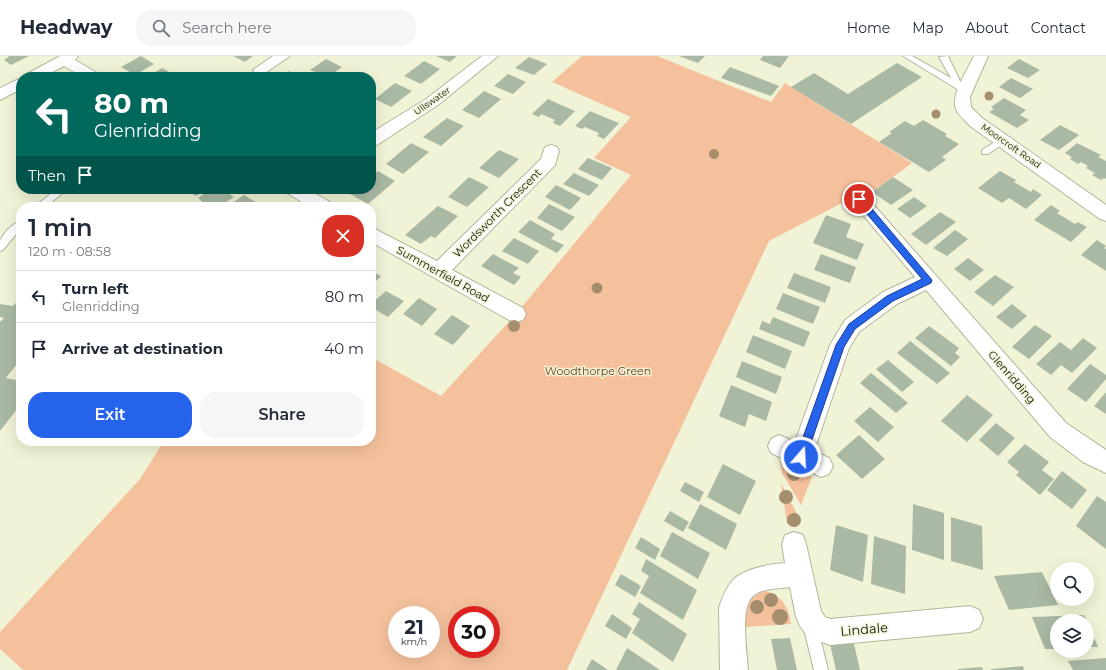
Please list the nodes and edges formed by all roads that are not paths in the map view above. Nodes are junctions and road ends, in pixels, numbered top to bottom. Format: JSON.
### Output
{"nodes":[{"id":1,"x":283,"y":56,"type":"edge"},
{"id":2,"x":490,"y":56,"type":"edge"},
{"id":3,"x":907,"y":56,"type":"edge"},
{"id":4,"x":944,"y":56,"type":"edge"},
{"id":5,"x":981,"y":56,"type":"edge"},
{"id":6,"x":67,"y":58,"type":"edge"},
{"id":7,"x":260,"y":70,"type":"dead end"},
{"id":8,"x":41,"y":72,"type":"edge"},
{"id":9,"x":87,"y":72,"type":"edge"},
{"id":10,"x":16,"y":86,"type":"edge"},
{"id":11,"x":962,"y":87,"type":"junction"},
{"id":12,"x":0,"y":94,"type":"edge"},
{"id":13,"x":376,"y":138,"type":"edge"},
{"id":14,"x":1003,"y":140,"type":"junction"},
{"id":15,"x":551,"y":151,"type":"dead end"},
{"id":16,"x":985,"y":152,"type":"dead end"},
{"id":17,"x":56,"y":194,"type":"edge"},
{"id":18,"x":303,"y":194,"type":"edge"},
{"id":19,"x":859,"y":199,"type":"dead end"},
{"id":20,"x":46,"y":202,"type":"edge"},
{"id":21,"x":316,"y":202,"type":"edge"},
{"id":22,"x":1106,"y":214,"type":"edge"},
{"id":23,"x":16,"y":227,"type":"edge"},
{"id":24,"x":376,"y":237,"type":"edge"},
{"id":25,"x":0,"y":247,"type":"edge"},
{"id":26,"x":438,"y":272,"type":"junction"},
{"id":27,"x":928,"y":280,"type":"junction"},
{"id":28,"x":516,"y":314,"type":"dead end"},
{"id":29,"x":779,"y":446,"type":"dead end"},
{"id":30,"x":1106,"y":462,"type":"edge"},
{"id":31,"x":794,"y":544,"type":"dead end"},
{"id":32,"x":799,"y":574,"type":"junction"},
{"id":33,"x":809,"y":617,"type":"junction"},
{"id":34,"x":970,"y":619,"type":"dead end"},
{"id":35,"x":734,"y":670,"type":"edge"},
{"id":36,"x":821,"y":670,"type":"edge"}],
"edges":[{"from":1,"to":7,"type":"street"},
{"from":2,"to":13,"type":"street","name":"Ullswater"},
{"from":3,"to":11,"type":"lane"},
{"from":4,"to":11,"type":"lane"},
{"from":5,"to":11,"type":"street","name":"Moorcroft Road"},
{"from":6,"to":8,"type":"street"},
{"from":6,"to":9,"type":"street"},
{"from":10,"to":12,"type":"street"},
{"from":11,"to":14,"type":"street","name":"Moorcroft Road"},
{"from":14,"to":16,"type":"lane"},
{"from":14,"to":22,"type":"street","name":"Moorcroft Road"},
{"from":15,"to":26,"type":"street","name":"Wordsworth Crescent"},
{"from":17,"to":20,"type":"lane"},
{"from":18,"to":21,"type":"street"},
{"from":19,"to":27,"type":"street","name":"Glenridding"},
{"from":23,"to":25,"type":"lane"},
{"from":24,"to":26,"type":"street","name":"Summerfield Road"},
{"from":26,"to":28,"type":"street","name":"Summerfield Road"},
{"from":27,"to":29,"type":"street"},
{"from":27,"to":30,"type":"street","name":"Glenridding"},
{"from":31,"to":32,"type":"street"},
{"from":32,"to":33,"type":"street"},
{"from":32,"to":35,"type":"street"},
{"from":33,"to":34,"type":"street","name":"Lindale"},
{"from":33,"to":36,"type":"lane"}]}
